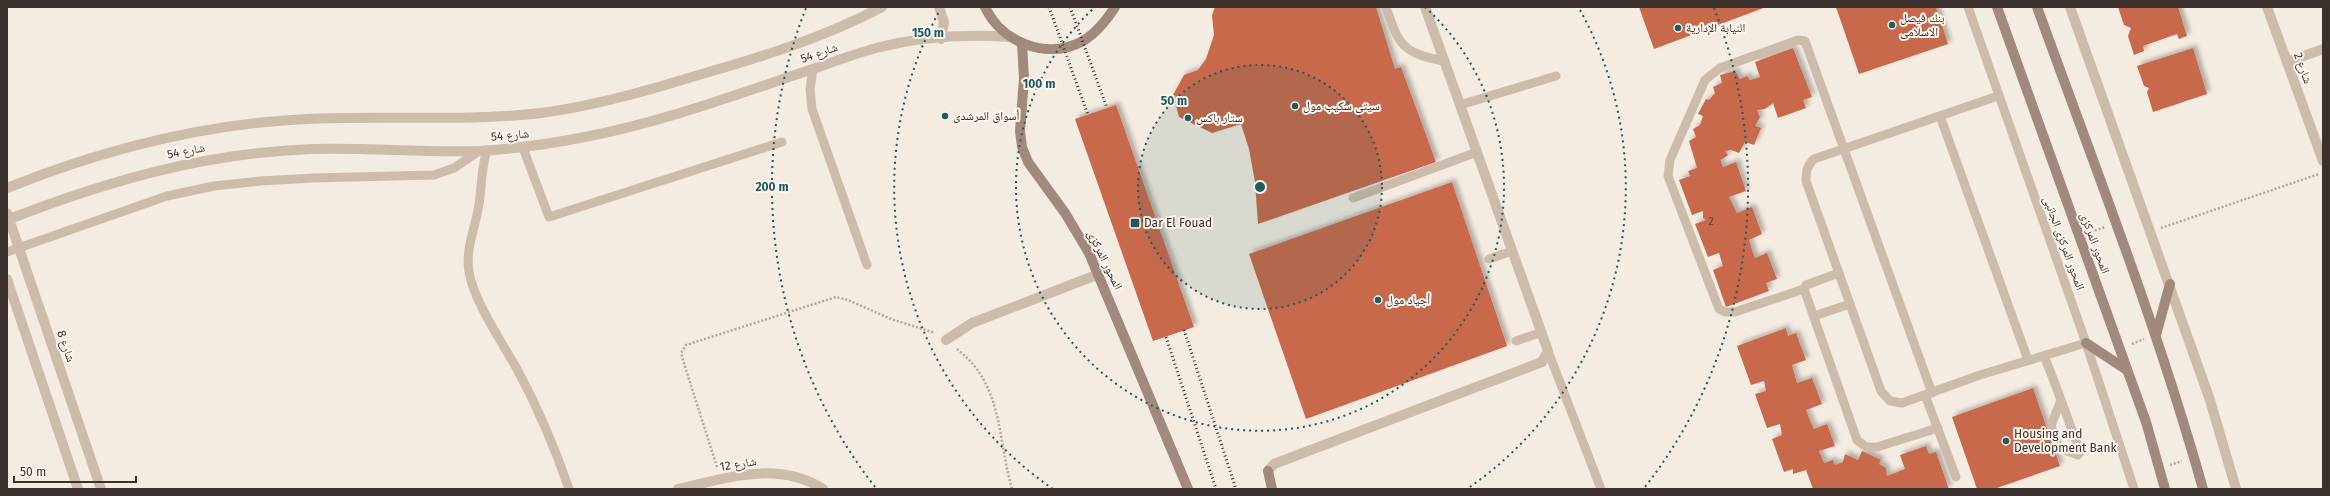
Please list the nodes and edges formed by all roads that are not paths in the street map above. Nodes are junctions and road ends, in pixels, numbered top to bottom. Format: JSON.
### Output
{"nodes":[{"id":1,"x":882,"y":7,"type":"edge"},
{"id":2,"x":939,"y":7,"type":"edge"},
{"id":3,"x":985,"y":7,"type":"edge"},
{"id":4,"x":1115,"y":7,"type":"edge"},
{"id":5,"x":1386,"y":7,"type":"edge"},
{"id":6,"x":1425,"y":7,"type":"edge"},
{"id":7,"x":1968,"y":7,"type":"edge"},
{"id":8,"x":1997,"y":7,"type":"edge"},
{"id":9,"x":2037,"y":7,"type":"edge"},
{"id":10,"x":2070,"y":7,"type":"edge"},
{"id":11,"x":2267,"y":7,"type":"edge"},
{"id":12,"x":1009,"y":37,"type":"junction"},
{"id":13,"x":941,"y":39,"type":"junction"},
{"id":14,"x":1022,"y":43,"type":"junction"},
{"id":15,"x":2323,"y":49,"type":"edge"},
{"id":16,"x":1444,"y":62,"type":"junction"},
{"id":17,"x":2287,"y":62,"type":"junction"},
{"id":18,"x":813,"y":69,"type":"junction"},
{"id":19,"x":1556,"y":76,"type":"dead end"},
{"id":20,"x":1998,"y":96,"type":"junction"},
{"id":21,"x":1460,"y":105,"type":"junction"},
{"id":22,"x":1940,"y":116,"type":"junction"},
{"id":23,"x":782,"y":142,"type":"dead end"},
{"id":24,"x":523,"y":148,"type":"junction"},
{"id":25,"x":1844,"y":148,"type":"junction"},
{"id":26,"x":483,"y":150,"type":"junction"},
{"id":27,"x":1477,"y":152,"type":"junction"},
{"id":28,"x":2323,"y":161,"type":"edge"},
{"id":29,"x":7,"y":188,"type":"edge"},
{"id":30,"x":1353,"y":198,"type":"dead end"},
{"id":31,"x":8,"y":217,"type":"edge"},
{"id":32,"x":19,"y":247,"type":"junction"},
{"id":33,"x":1512,"y":251,"type":"junction"},
{"id":34,"x":7,"y":252,"type":"edge"},
{"id":35,"x":1490,"y":259,"type":"dead end"},
{"id":36,"x":867,"y":265,"type":"dead end"},
{"id":37,"x":1839,"y":273,"type":"junction"},
{"id":38,"x":1098,"y":274,"type":"junction"},
{"id":39,"x":7,"y":279,"type":"edge"},
{"id":40,"x":2170,"y":284,"type":"junction"},
{"id":41,"x":1804,"y":289,"type":"junction"},
{"id":42,"x":1850,"y":304,"type":"junction"},
{"id":43,"x":1814,"y":316,"type":"junction"},
{"id":44,"x":1542,"y":332,"type":"junction"},
{"id":45,"x":2156,"y":335,"type":"junction"},
{"id":46,"x":946,"y":340,"type":"road end"},
{"id":47,"x":1516,"y":341,"type":"dead end"},
{"id":48,"x":2086,"y":343,"type":"junction"},
{"id":49,"x":1548,"y":351,"type":"junction"},
{"id":50,"x":2044,"y":356,"type":"junction"},
{"id":51,"x":2028,"y":360,"type":"junction"},
{"id":52,"x":2127,"y":370,"type":"junction"},
{"id":53,"x":1928,"y":394,"type":"junction"},
{"id":54,"x":2061,"y":400,"type":"junction"},
{"id":55,"x":1938,"y":428,"type":"junction"},
{"id":56,"x":1268,"y":471,"type":"joint"},
{"id":57,"x":1956,"y":477,"type":"dead end"},
{"id":58,"x":78,"y":489,"type":"edge"},
{"id":59,"x":101,"y":489,"type":"edge"},
{"id":60,"x":569,"y":489,"type":"edge"},
{"id":61,"x":678,"y":489,"type":"edge"},
{"id":62,"x":823,"y":489,"type":"edge"},
{"id":63,"x":1188,"y":489,"type":"edge"},
{"id":64,"x":1272,"y":489,"type":"edge"},
{"id":65,"x":1601,"y":489,"type":"edge"},
{"id":66,"x":2134,"y":489,"type":"edge"},
{"id":67,"x":2165,"y":489,"type":"edge"},
{"id":68,"x":2203,"y":489,"type":"edge"},
{"id":69,"x":2236,"y":489,"type":"edge"}],
"edges":[{"from":1,"to":29,"type":"street","name":"شارع 54"},
{"from":2,"to":13,"type":"street"},
{"from":3,"to":12,"type":"main road"},
{"from":4,"to":14,"type":"main road"},
{"from":5,"to":16,"type":"lane"},
{"from":6,"to":16,"type":"street"},
{"from":7,"to":20,"type":"lane","name":"المحور المركزى الجانبى"},
{"from":8,"to":52,"type":"main road","name":"المحور المركزى"},
{"from":9,"to":45,"type":"main road"},
{"from":10,"to":40,"type":"street"},
{"from":11,"to":17,"type":"street","name":"شارع 2"},
{"from":12,"to":13,"type":"street","name":"شارع 54"},
{"from":12,"to":14,"type":"main road"},
{"from":13,"to":18,"type":"street","name":"شارع 54"},
{"from":14,"to":38,"type":"main road","name":"المحور المركزى"},
{"from":15,"to":17,"type":"street"},
{"from":16,"to":21,"type":"street"},
{"from":17,"to":28,"type":"street","name":"شارع 2"},
{"from":18,"to":24,"type":"street","name":"شارع 54"},
{"from":18,"to":36,"type":"lane"},
{"from":19,"to":21,"type":"lane"},
{"from":20,"to":22,"type":"lane"},
{"from":20,"to":48,"type":"lane","name":"المحور المركزى الجانبى"},
{"from":21,"to":27,"type":"street"},
{"from":22,"to":25,"type":"lane"},
{"from":22,"to":51,"type":"lane"},
{"from":23,"to":24,"type":"lane"},
{"from":24,"to":26,"type":"street","name":"شارع 54"},
{"from":25,"to":37,"type":"lane"},
{"from":25,"to":41,"type":"lane"},
{"from":25,"to":53,"type":"lane"},
{"from":26,"to":31,"type":"street","name":"شارع 54"},
{"from":26,"to":32,"type":"lane"},
{"from":26,"to":60,"type":"lane"},
{"from":27,"to":30,"type":"lane"},
{"from":27,"to":33,"type":"street"},
{"from":31,"to":32,"type":"street","name":"شارع 8"},
{"from":32,"to":34,"type":"lane"},
{"from":32,"to":59,"type":"street","name":"شارع 8"},
{"from":33,"to":35,"type":"lane"},
{"from":33,"to":44,"type":"street"},
{"from":37,"to":41,"type":"lane"},
{"from":37,"to":42,"type":"lane"},
{"from":38,"to":46,"type":"street"},
{"from":38,"to":63,"type":"main road","name":"المحور المركزى"},
{"from":39,"to":58,"type":"street"},
{"from":40,"to":45,"type":"main road"},
{"from":40,"to":69,"type":"street"},
{"from":41,"to":43,"type":"lane"},
{"from":42,"to":43,"type":"lane"},
{"from":42,"to":53,"type":"lane"},
{"from":43,"to":55,"type":"lane"},
{"from":44,"to":47,"type":"lane"},
{"from":44,"to":49,"type":"street"},
{"from":45,"to":68,"type":"main road"},
{"from":48,"to":50,"type":"lane"},
{"from":48,"to":52,"type":"main road"},
{"from":48,"to":66,"type":"lane","name":"المحور المركزى الجانبى"},
{"from":49,"to":56,"type":"street"},
{"from":49,"to":65,"type":"lane"},
{"from":50,"to":51,"type":"lane"},
{"from":50,"to":54,"type":"lane"},
{"from":51,"to":53,"type":"lane"},
{"from":52,"to":67,"type":"main road","name":"المحور المركزى"},
{"from":53,"to":55,"type":"lane"},
{"from":54,"to":54,"type":"lane"},
{"from":55,"to":57,"type":"lane"},
{"from":56,"to":64,"type":"main road"},
{"from":61,"to":62,"type":"street","name":"شارع 12"}]}
